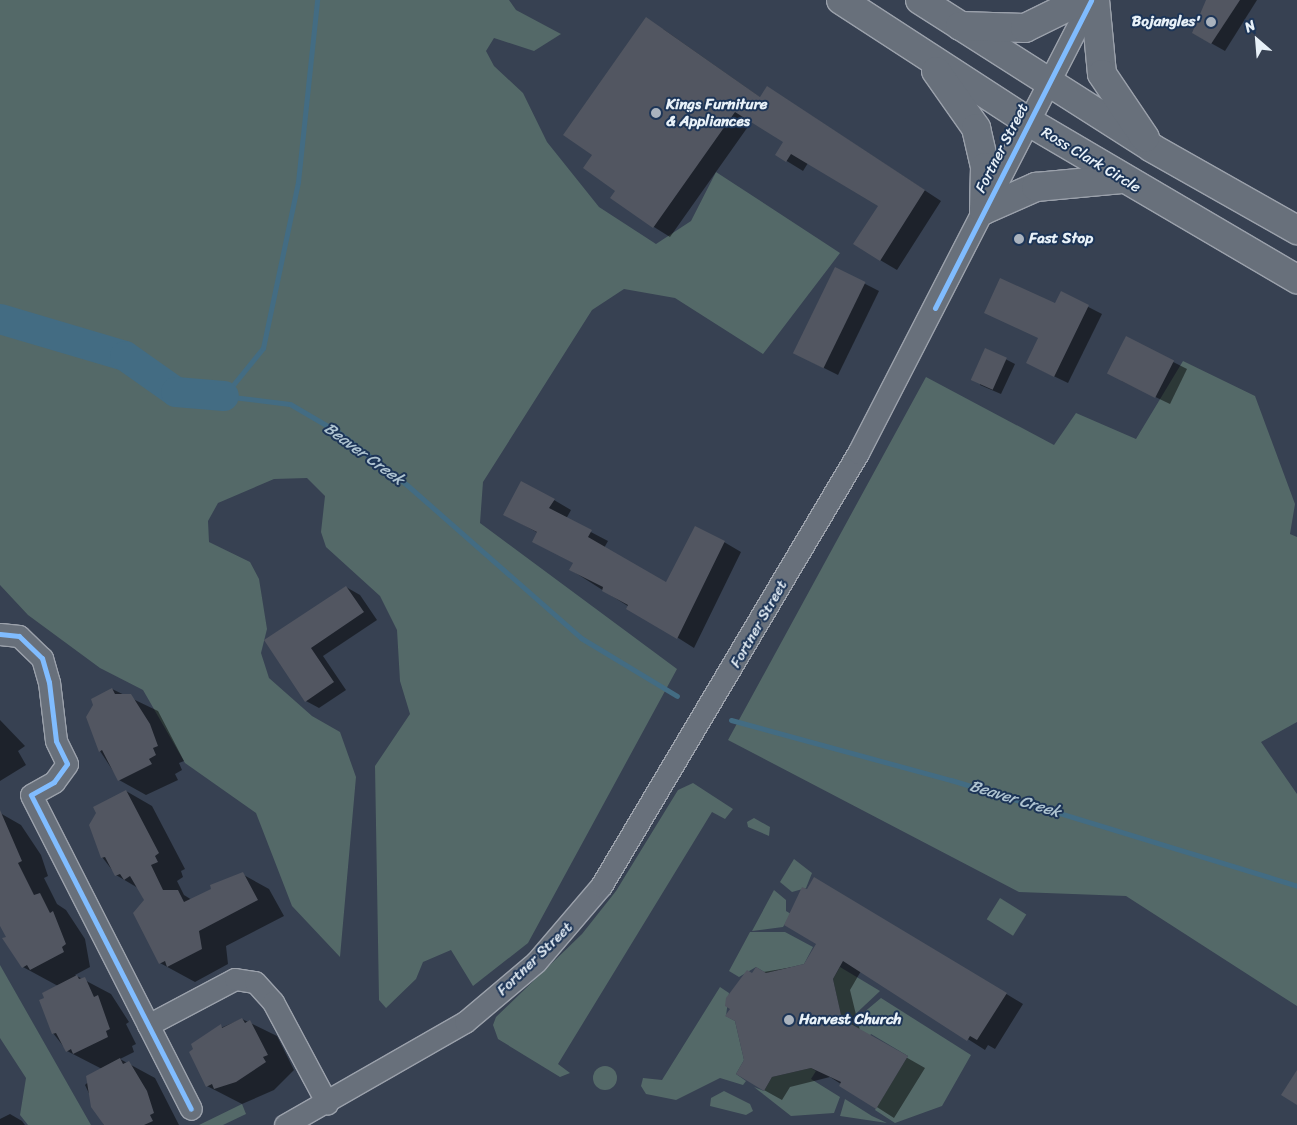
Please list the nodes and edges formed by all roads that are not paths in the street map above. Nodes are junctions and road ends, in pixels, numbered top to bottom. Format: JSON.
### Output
{"nodes":[{"id":1,"x":841,"y":0,"type":"edge"},
{"id":2,"x":920,"y":0,"type":"edge"},
{"id":3,"x":1082,"y":0,"type":"edge"},
{"id":4,"x":1093,"y":0,"type":"edge"},
{"id":5,"x":957,"y":26,"type":"junction"},
{"id":6,"x":925,"y":56,"type":"junction"},
{"id":7,"x":1049,"y":84,"type":"junction"},
{"id":8,"x":1029,"y":122,"type":"junction"},
{"id":9,"x":1152,"y":148,"type":"junction"},
{"id":10,"x":1122,"y":179,"type":"junction"},
{"id":11,"x":984,"y":210,"type":"junction"},
{"id":12,"x":1297,"y":230,"type":"edge"},
{"id":13,"x":1297,"y":279,"type":"edge"},
{"id":14,"x":0,"y":634,"type":"edge"},
{"id":15,"x":148,"y":1025,"type":"junction"},
{"id":16,"x":327,"y":1103,"type":"junction"},
{"id":17,"x":190,"y":1109,"type":"dead end"},
{"id":18,"x":285,"y":1125,"type":"edge"}],
"edges":[{"from":1,"to":6,"type":"highway","name":"Ross Clark Circle"},
{"from":2,"to":5,"type":"highway"},
{"from":3,"to":5,"type":"highway"},
{"from":4,"to":7,"type":"street","name":"Fortner Street"},
{"from":4,"to":9,"type":"highway"},
{"from":5,"to":7,"type":"highway"},
{"from":6,"to":8,"type":"highway","name":"Ross Clark Circle"},
{"from":6,"to":11,"type":"highway"},
{"from":7,"to":8,"type":"street","name":"Fortner Street"},
{"from":7,"to":9,"type":"highway"},
{"from":8,"to":10,"type":"highway","name":"Ross Clark Circle"},
{"from":8,"to":11,"type":"street","name":"Fortner Street"},
{"from":9,"to":12,"type":"highway"},
{"from":10,"to":11,"type":"highway"},
{"from":10,"to":13,"type":"highway","name":"Ross Clark Circle"},
{"from":11,"to":16,"type":"street","name":"Fortner Street"},
{"from":14,"to":15,"type":"street"},
{"from":15,"to":16,"type":"street"},
{"from":15,"to":17,"type":"street"},
{"from":16,"to":18,"type":"street","name":"Fortner Street"}]}
